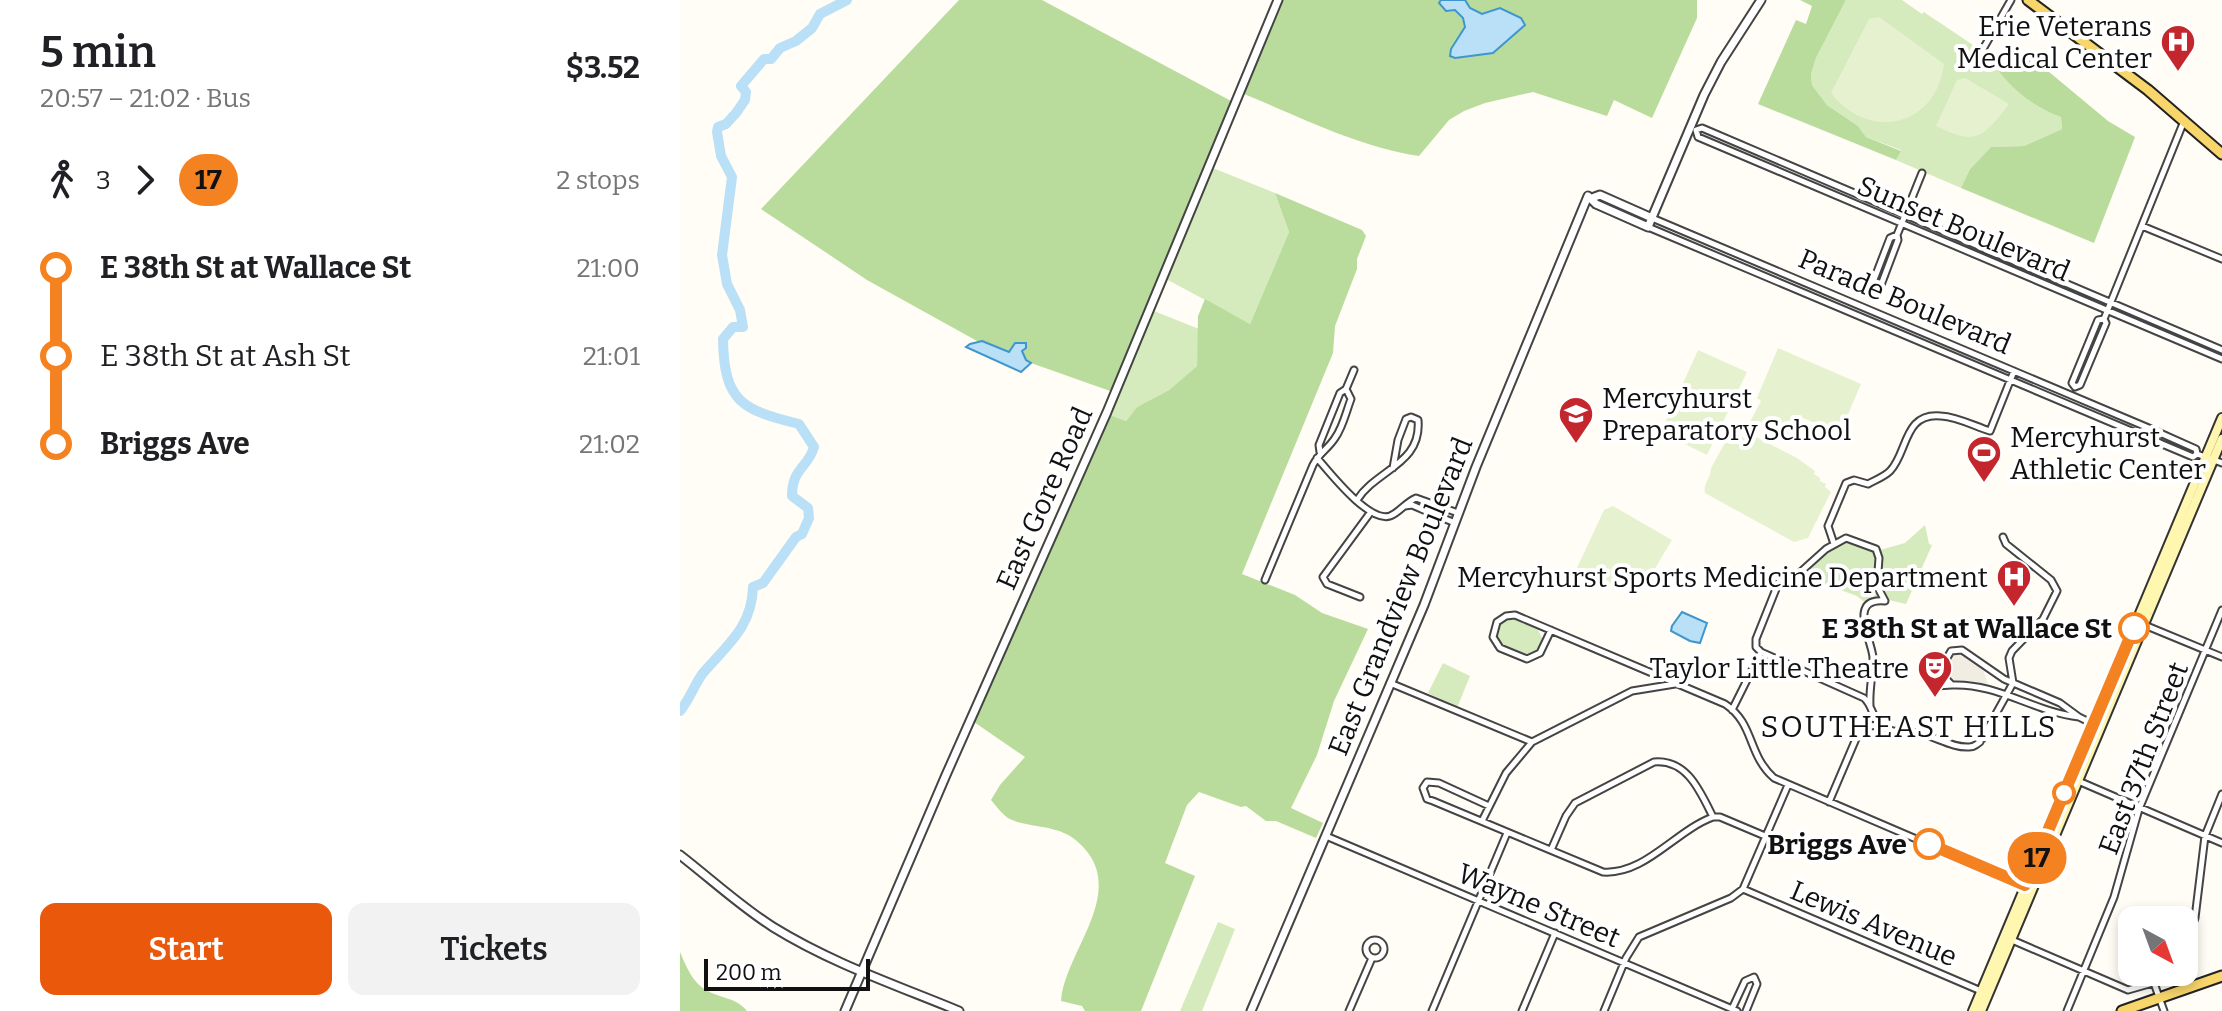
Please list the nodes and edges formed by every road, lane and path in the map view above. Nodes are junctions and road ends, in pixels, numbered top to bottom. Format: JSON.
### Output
{"nodes":[{"id":1,"x":1278,"y":0,"type":"edge"},
{"id":2,"x":1761,"y":0,"type":"edge"},
{"id":3,"x":2011,"y":0,"type":"edge"},
{"id":4,"x":2028,"y":0,"type":"edge"},
{"id":5,"x":1975,"y":63,"type":"dead end"},
{"id":6,"x":2184,"y":120,"type":"junction"},
{"id":7,"x":1693,"y":129,"type":"junction"},
{"id":8,"x":2222,"y":154,"type":"edge"},
{"id":9,"x":1922,"y":173,"type":"dead end"},
{"id":10,"x":1590,"y":197,"type":"joint"},
{"id":11,"x":1906,"y":215,"type":"junction"},
{"id":12,"x":1650,"y":222,"type":"junction"},
{"id":13,"x":1902,"y":224,"type":"junction"},
{"id":14,"x":2142,"y":226,"type":"junction"},
{"id":15,"x":2222,"y":259,"type":"edge"},
{"id":16,"x":2110,"y":303,"type":"junction"},
{"id":17,"x":1867,"y":308,"type":"junction"},
{"id":18,"x":2107,"y":310,"type":"junction"},
{"id":19,"x":1863,"y":317,"type":"junction"},
{"id":20,"x":2222,"y":350,"type":"edge"},
{"id":21,"x":2222,"y":359,"type":"edge"},
{"id":22,"x":1354,"y":370,"type":"dead end"},
{"id":23,"x":2014,"y":371,"type":"junction"},
{"id":24,"x":2011,"y":379,"type":"junction"},
{"id":25,"x":1346,"y":389,"type":"junction"},
{"id":26,"x":2072,"y":395,"type":"junction"},
{"id":27,"x":2068,"y":404,"type":"junction"},
{"id":28,"x":2222,"y":418,"type":"edge"},
{"id":29,"x":2222,"y":439,"type":"edge"},
{"id":30,"x":1318,"y":455,"type":"junction"},
{"id":31,"x":2210,"y":458,"type":"edge"},
{"id":32,"x":1393,"y":468,"type":"junction"},
{"id":33,"x":1357,"y":500,"type":"junction"},
{"id":34,"x":1404,"y":506,"type":"junction"},
{"id":35,"x":1370,"y":513,"type":"junction"},
{"id":36,"x":1458,"y":513,"type":"junction"},
{"id":37,"x":1455,"y":523,"type":"junction"},
{"id":38,"x":2003,"y":537,"type":"dead end"},
{"id":39,"x":1834,"y":544,"type":"junction"},
{"id":40,"x":1265,"y":580,"type":"dead end"},
{"id":41,"x":1360,"y":597,"type":"dead end"},
{"id":42,"x":2222,"y":610,"type":"edge"},
{"id":43,"x":2140,"y":623,"type":"junction"},
{"id":44,"x":1551,"y":630,"type":"junction"},
{"id":45,"x":2205,"y":650,"type":"junction"},
{"id":46,"x":1761,"y":652,"type":"junction"},
{"id":47,"x":2222,"y":657,"type":"edge"},
{"id":48,"x":1942,"y":671,"type":"junction"},
{"id":49,"x":1390,"y":683,"type":"junction"},
{"id":50,"x":2013,"y":683,"type":"junction"},
{"id":51,"x":1676,"y":684,"type":"junction"},
{"id":52,"x":1952,"y":685,"type":"junction"},
{"id":53,"x":2007,"y":694,"type":"junction"},
{"id":54,"x":1870,"y":705,"type":"junction"},
{"id":55,"x":1732,"y":710,"type":"junction"},
{"id":56,"x":2079,"y":717,"type":"junction"},
{"id":57,"x":1879,"y":725,"type":"junction"},
{"id":58,"x":2097,"y":726,"type":"junction"},
{"id":59,"x":1532,"y":742,"type":"junction"},
{"id":60,"x":2075,"y":780,"type":"junction"},
{"id":61,"x":1788,"y":785,"type":"junction"},
{"id":62,"x":2222,"y":794,"type":"edge"},
{"id":63,"x":1829,"y":802,"type":"junction"},
{"id":64,"x":1489,"y":806,"type":"junction"},
{"id":65,"x":2139,"y":809,"type":"junction"},
{"id":66,"x":1713,"y":817,"type":"junction"},
{"id":67,"x":1482,"y":821,"type":"junction"},
{"id":68,"x":1507,"y":833,"type":"junction"},
{"id":69,"x":1325,"y":836,"type":"junction"},
{"id":70,"x":1765,"y":836,"type":"junction"},
{"id":71,"x":2205,"y":836,"type":"junction"},
{"id":72,"x":2222,"y":843,"type":"edge"},
{"id":73,"x":1551,"y":850,"type":"junction"},
{"id":74,"x":680,"y":855,"type":"edge"},
{"id":75,"x":2029,"y":887,"type":"junction"},
{"id":76,"x":1743,"y":889,"type":"junction"},
{"id":77,"x":1478,"y":900,"type":"junction"},
{"id":78,"x":2196,"y":906,"type":"edge"},
{"id":79,"x":1555,"y":933,"type":"junction"},
{"id":80,"x":2007,"y":938,"type":"junction"},
{"id":81,"x":1372,"y":958,"type":"dead end"},
{"id":82,"x":1624,"y":963,"type":"junction"},
{"id":83,"x":2084,"y":971,"type":"junction"},
{"id":84,"x":862,"y":972,"type":"junction"},
{"id":85,"x":2222,"y":976,"type":"edge"},
{"id":86,"x":2118,"y":986,"type":"edge"},
{"id":87,"x":2119,"y":986,"type":"edge"},
{"id":88,"x":2143,"y":986,"type":"edge"},
{"id":89,"x":2155,"y":986,"type":"edge"},
{"id":90,"x":1984,"y":992,"type":"junction"},
{"id":91,"x":2159,"y":998,"type":"junction"},
{"id":92,"x":1735,"y":1010,"type":"edge"},
{"id":93,"x":845,"y":1011,"type":"edge"},
{"id":94,"x":959,"y":1011,"type":"edge"},
{"id":95,"x":1251,"y":1011,"type":"edge"},
{"id":96,"x":1349,"y":1011,"type":"edge"},
{"id":97,"x":1432,"y":1011,"type":"edge"},
{"id":98,"x":1522,"y":1011,"type":"edge"},
{"id":99,"x":1604,"y":1011,"type":"edge"},
{"id":100,"x":1746,"y":1011,"type":"edge"},
{"id":101,"x":1973,"y":1011,"type":"edge"},
{"id":102,"x":1981,"y":1011,"type":"edge"},
{"id":103,"x":2067,"y":1011,"type":"edge"},
{"id":104,"x":2122,"y":1011,"type":"edge"},
{"id":105,"x":2164,"y":1011,"type":"edge"}],
"edges":[{"from":1,"to":84,"type":"street","name":"East Gore Road"},
{"from":2,"to":7,"type":"street"},
{"from":3,"to":5,"type":"street"},
{"from":4,"to":6,"type":"main road"},
{"from":6,"to":8,"type":"main road"},
{"from":6,"to":14,"type":"street"},
{"from":7,"to":11,"type":"street","name":"Sunset Boulevard"},
{"from":7,"to":12,"type":"street"},
{"from":7,"to":13,"type":"street","name":"Sunset Boulevard"},
{"from":9,"to":11,"type":"street"},
{"from":10,"to":12,"type":"street","name":"Parade Boulevard"},
{"from":10,"to":36,"type":"street","name":"East Grandview Boulevard"},
{"from":11,"to":13,"type":"street"},
{"from":11,"to":16,"type":"street","name":"Sunset Boulevard"},
{"from":12,"to":17,"type":"street","name":"Parade Boulevard"},
{"from":12,"to":19,"type":"street","name":"Parade Boulevard"},
{"from":13,"to":17,"type":"street"},
{"from":13,"to":18,"type":"street","name":"Sunset Boulevard"},
{"from":14,"to":15,"type":"street"},
{"from":14,"to":16,"type":"street"},
{"from":16,"to":18,"type":"street"},
{"from":16,"to":20,"type":"street","name":"Sunset Boulevard"},
{"from":17,"to":19,"type":"street"},
{"from":17,"to":23,"type":"street","name":"Parade Boulevard"},
{"from":18,"to":21,"type":"street","name":"Sunset Boulevard"},
{"from":18,"to":26,"type":"street"},
{"from":19,"to":24,"type":"street","name":"Parade Boulevard"},
{"from":22,"to":25,"type":"street"},
{"from":23,"to":24,"type":"street"},
{"from":23,"to":26,"type":"street","name":"Parade Boulevard"},
{"from":24,"to":27,"type":"street","name":"Parade Boulevard"},
{"from":24,"to":39,"type":"street"},
{"from":25,"to":30,"type":"street"},
{"from":25,"to":30,"type":"street"},
{"from":26,"to":27,"type":"street"},
{"from":26,"to":31,"type":"street","name":"Parade Boulevard"},
{"from":27,"to":31,"type":"street","name":"Parade Boulevard"},
{"from":28,"to":31,"type":"main road"},
{"from":29,"to":31,"type":"main road"},
{"from":30,"to":33,"type":"street"},
{"from":30,"to":40,"type":"street"},
{"from":31,"to":43,"type":"main road"},
{"from":32,"to":32,"type":"street"},
{"from":32,"to":33,"type":"street"},
{"from":33,"to":35,"type":"street"},
{"from":34,"to":35,"type":"street"},
{"from":34,"to":36,"type":"street"},
{"from":34,"to":37,"type":"street"},
{"from":35,"to":41,"type":"street"},
{"from":36,"to":37,"type":"street","name":"East Grandview Boulevard"},
{"from":37,"to":49,"type":"street","name":"East Grandview Boulevard"},
{"from":38,"to":50,"type":"street"},
{"from":39,"to":46,"type":"street"},
{"from":39,"to":54,"type":"street"},
{"from":42,"to":45,"type":"street","name":"East 37th Street"},
{"from":43,"to":45,"type":"street"},
{"from":43,"to":58,"type":"main road"},
{"from":44,"to":44,"type":"street"},
{"from":44,"to":51,"type":"street"},
{"from":45,"to":47,"type":"street"},
{"from":45,"to":65,"type":"street","name":"East 37th Street"},
{"from":46,"to":54,"type":"street"},
{"from":46,"to":55,"type":"street"},
{"from":48,"to":50,"type":"street"},
{"from":48,"to":52,"type":"street"},
{"from":48,"to":52,"type":"street"},
{"from":49,"to":59,"type":"street"},
{"from":49,"to":69,"type":"street","name":"East Grandview Boulevard"},
{"from":50,"to":53,"type":"street"},
{"from":50,"to":56,"type":"street"},
{"from":51,"to":55,"type":"street"},
{"from":51,"to":59,"type":"street"},
{"from":52,"to":53,"type":"street"},
{"from":53,"to":56,"type":"street"},
{"from":53,"to":57,"type":"street"},
{"from":54,"to":57,"type":"street"},
{"from":55,"to":61,"type":"street"},
{"from":56,"to":58,"type":"street"},
{"from":57,"to":63,"type":"street"},
{"from":58,"to":60,"type":"main road"},
{"from":59,"to":64,"type":"street"},
{"from":60,"to":65,"type":"street"},
{"from":60,"to":75,"type":"main road"},
{"from":61,"to":63,"type":"street"},
{"from":61,"to":70,"type":"street"},
{"from":62,"to":71,"type":"street"},
{"from":63,"to":75,"type":"street"},
{"from":64,"to":67,"type":"street"},
{"from":64,"to":67,"type":"street"},
{"from":65,"to":71,"type":"street"},
{"from":65,"to":83,"type":"street","name":"East 37th Street"},
{"from":66,"to":70,"type":"street"},
{"from":66,"to":73,"type":"street"},
{"from":66,"to":73,"type":"street"},
{"from":67,"to":68,"type":"street"},
{"from":68,"to":73,"type":"street"},
{"from":68,"to":77,"type":"street"},
{"from":69,"to":77,"type":"street","name":"Wayne Street"},
{"from":69,"to":95,"type":"street","name":"East Grandview Boulevard"},
{"from":70,"to":76,"type":"street"},
{"from":71,"to":72,"type":"street"},
{"from":71,"to":78,"type":"street"},
{"from":74,"to":84,"type":"street"},
{"from":75,"to":80,"type":"main road"},
{"from":76,"to":82,"type":"street"},
{"from":76,"to":90,"type":"street","name":"Lewis Avenue"},
{"from":77,"to":79,"type":"street","name":"Wayne Street"},
{"from":77,"to":97,"type":"street"},
{"from":79,"to":82,"type":"street","name":"Wayne Street"},
{"from":79,"to":98,"type":"street"},
{"from":80,"to":83,"type":"street"},
{"from":80,"to":90,"type":"main road"},
{"from":81,"to":96,"type":"street"},
{"from":82,"to":92,"type":"street","name":"Wayne Street"},
{"from":82,"to":99,"type":"street"},
{"from":83,"to":86,"type":"street"},
{"from":83,"to":103,"type":"street","name":"East 37th Street"},
{"from":84,"to":93,"type":"street","name":"East Gore Road"},
{"from":84,"to":94,"type":"street"},
{"from":85,"to":91,"type":"main road"},
{"from":87,"to":88,"type":"street"},
{"from":89,"to":91,"type":"street"},
{"from":90,"to":101,"type":"main road"},
{"from":90,"to":102,"type":"main road"},
{"from":91,"to":104,"type":"main road"},
{"from":91,"to":105,"type":"street"},
{"from":92,"to":100,"type":"street"}]}
